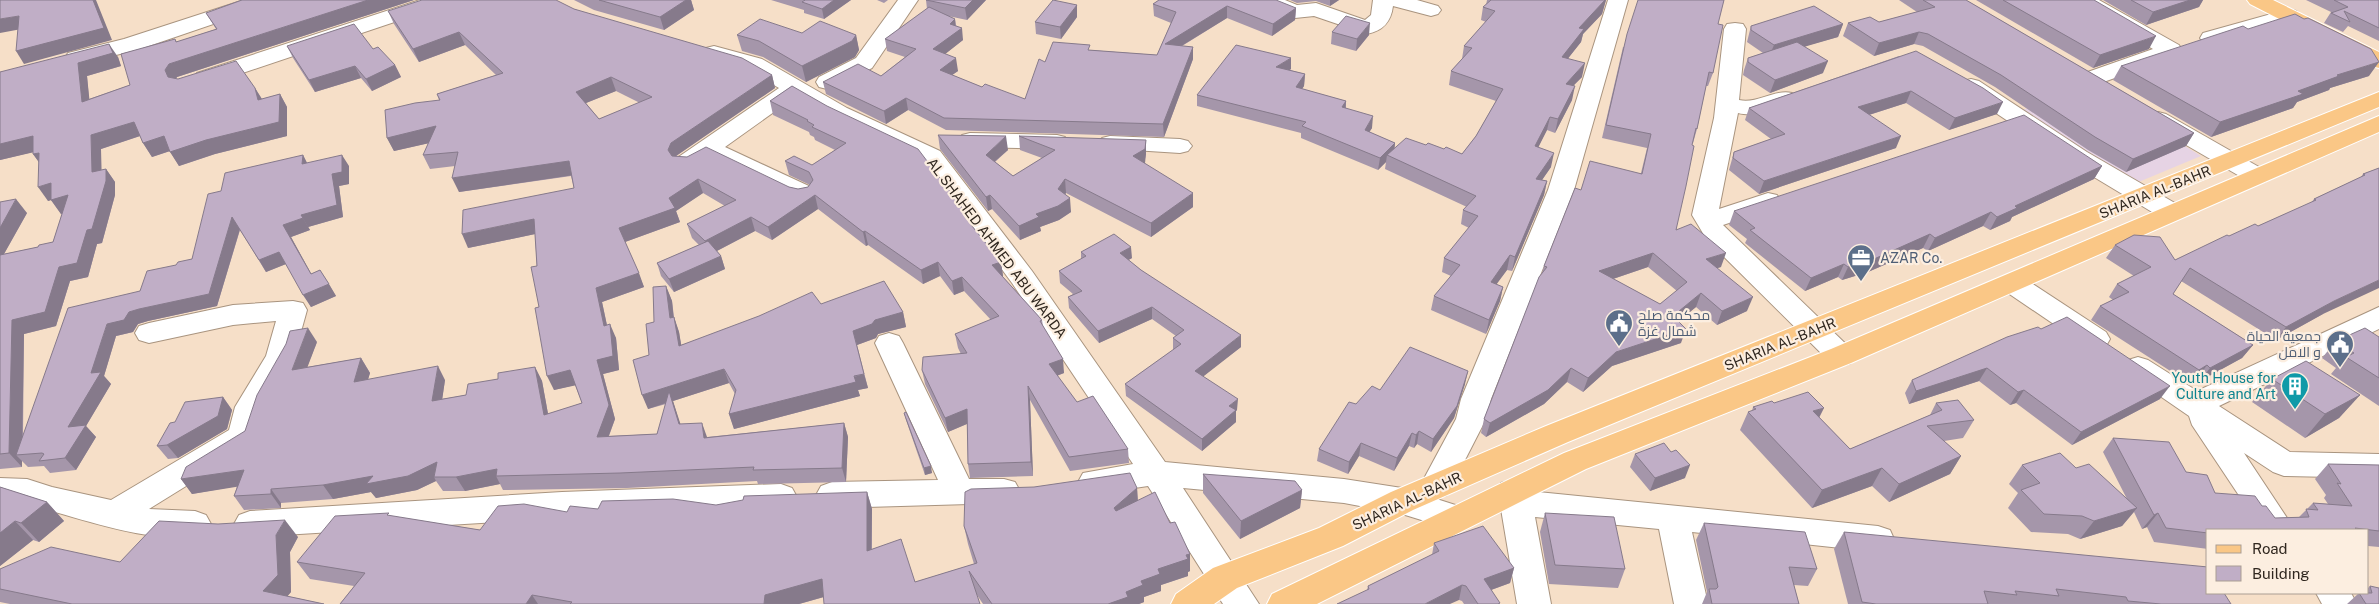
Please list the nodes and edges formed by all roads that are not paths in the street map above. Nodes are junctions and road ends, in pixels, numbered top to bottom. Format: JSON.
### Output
{"nodes":[{"id":1,"x":265,"y":0,"type":"edge"},
{"id":2,"x":441,"y":0,"type":"edge"},
{"id":3,"x":908,"y":0,"type":"edge"},
{"id":4,"x":1267,"y":0,"type":"edge"},
{"id":5,"x":1383,"y":0,"type":"edge"},
{"id":6,"x":1393,"y":0,"type":"edge"},
{"id":7,"x":1618,"y":0,"type":"edge"},
{"id":8,"x":2084,"y":0,"type":"edge"},
{"id":9,"x":2257,"y":0,"type":"edge"},
{"id":10,"x":2286,"y":8,"type":"edge"},
{"id":11,"x":1430,"y":10,"type":"dead end"},
{"id":12,"x":1735,"y":29,"type":"dead end"},
{"id":13,"x":2379,"y":46,"type":"edge"},
{"id":14,"x":694,"y":47,"type":"edge"},
{"id":15,"x":2171,"y":50,"type":"junction"},
{"id":16,"x":2379,"y":61,"type":"edge"},
{"id":17,"x":55,"y":64,"type":"edge"},
{"id":18,"x":1954,"y":76,"type":"edge"},
{"id":19,"x":186,"y":84,"type":"edge"},
{"id":20,"x":800,"y":91,"type":"junction"},
{"id":21,"x":1804,"y":91,"type":"edge"},
{"id":22,"x":2115,"y":93,"type":"edge"},
{"id":23,"x":2379,"y":99,"type":"edge"},
{"id":24,"x":1728,"y":104,"type":"junction"},
{"id":25,"x":2140,"y":108,"type":"edge"},
{"id":26,"x":2019,"y":117,"type":"junction"},
{"id":27,"x":2379,"y":123,"type":"edge"},
{"id":28,"x":1990,"y":126,"type":"edge"},
{"id":29,"x":906,"y":144,"type":"junction"},
{"id":30,"x":1180,"y":146,"type":"dead end"},
{"id":31,"x":709,"y":148,"type":"junction"},
{"id":32,"x":2230,"y":161,"type":"junction"},
{"id":33,"x":686,"y":163,"type":"edge"},
{"id":34,"x":2257,"y":176,"type":"junction"},
{"id":35,"x":1793,"y":192,"type":"edge"},
{"id":36,"x":802,"y":193,"type":"edge"},
{"id":37,"x":2144,"y":196,"type":"junction"},
{"id":38,"x":2171,"y":212,"type":"junction"},
{"id":39,"x":1708,"y":221,"type":"junction"},
{"id":40,"x":2012,"y":283,"type":"junction"},
{"id":41,"x":2379,"y":318,"type":"edge"},
{"id":42,"x":1816,"y":330,"type":"junction"},
{"id":43,"x":150,"y":333,"type":"dead end"},
{"id":44,"x":889,"y":343,"type":"dead end"},
{"id":45,"x":1841,"y":356,"type":"junction"},
{"id":46,"x":2195,"y":405,"type":"junction"},
{"id":47,"x":2379,"y":466,"type":"edge"},
{"id":48,"x":1156,"y":473,"type":"junction"},
{"id":49,"x":1436,"y":486,"type":"junction"},
{"id":50,"x":0,"y":490,"type":"edge"},
{"id":51,"x":958,"y":492,"type":"junction"},
{"id":52,"x":1514,"y":498,"type":"junction"},
{"id":53,"x":1402,"y":501,"type":"junction"},
{"id":54,"x":114,"y":514,"type":"junction"},
{"id":55,"x":1673,"y":517,"type":"junction"},
{"id":56,"x":1457,"y":518,"type":"junction"},
{"id":57,"x":2278,"y":529,"type":"edge"},
{"id":58,"x":1908,"y":542,"type":"edge"},
{"id":59,"x":1225,"y":578,"type":"junction"},
{"id":60,"x":1188,"y":604,"type":"edge"},
{"id":61,"x":1242,"y":604,"type":"edge"},
{"id":62,"x":1284,"y":604,"type":"edge"},
{"id":63,"x":1534,"y":604,"type":"edge"},
{"id":64,"x":1691,"y":604,"type":"edge"}],
"edges":[{"from":1,"to":17,"type":"street"},
{"from":2,"to":19,"type":"street"},
{"from":3,"to":20,"type":"street"},
{"from":4,"to":5,"type":"street"},
{"from":6,"to":11,"type":"street"},
{"from":7,"to":49,"type":"street"},
{"from":8,"to":15,"type":"street"},
{"from":9,"to":10,"type":"main road"},
{"from":10,"to":13,"type":"main road"},
{"from":10,"to":15,"type":"street"},
{"from":10,"to":16,"type":"main road"},
{"from":12,"to":24,"type":"street"},
{"from":14,"to":20,"type":"street","name":"AL SHAHED AHMED ABU WARDA"},
{"from":15,"to":22,"type":"street"},
{"from":18,"to":26,"type":"street"},
{"from":20,"to":29,"type":"street","name":"AL SHAHED AHMED ABU WARDA"},
{"from":20,"to":31,"type":"street"},
{"from":21,"to":24,"type":"street"},
{"from":23,"to":32,"type":"main road","name":"SHARIA AL-BAHR"},
{"from":24,"to":39,"type":"street"},
{"from":25,"to":32,"type":"street"},
{"from":26,"to":28,"type":"street"},
{"from":26,"to":37,"type":"street"},
{"from":27,"to":34,"type":"main road","name":"SHARIA AL-BAHR"},
{"from":29,"to":30,"type":"street"},
{"from":29,"to":48,"type":"street","name":"AL SHAHED AHMED ABU WARDA"},
{"from":31,"to":33,"type":"street"},
{"from":31,"to":36,"type":"street"},
{"from":32,"to":34,"type":"street"},
{"from":32,"to":37,"type":"main road","name":"SHARIA AL-BAHR"},
{"from":34,"to":38,"type":"main road","name":"SHARIA AL-BAHR"},
{"from":35,"to":39,"type":"street"},
{"from":37,"to":38,"type":"street"},
{"from":37,"to":42,"type":"main road","name":"SHARIA AL-BAHR"},
{"from":38,"to":40,"type":"main road","name":"SHARIA AL-BAHR"},
{"from":39,"to":42,"type":"street"},
{"from":40,"to":45,"type":"main road","name":"SHARIA AL-BAHR"},
{"from":40,"to":46,"type":"street"},
{"from":41,"to":46,"type":"street"},
{"from":42,"to":45,"type":"street"},
{"from":42,"to":49,"type":"main road","name":"SHARIA AL-BAHR"},
{"from":43,"to":54,"type":"street"},
{"from":44,"to":51,"type":"street"},
{"from":45,"to":52,"type":"main road","name":"SHARIA AL-BAHR"},
{"from":46,"to":47,"type":"street"},
{"from":46,"to":57,"type":"street"},
{"from":48,"to":51,"type":"street"},
{"from":48,"to":53,"type":"street"},
{"from":48,"to":59,"type":"street","name":"AL SHAHED AHMED ABU WARDA"},
{"from":49,"to":53,"type":"main road","name":"SHARIA AL-BAHR"},
{"from":50,"to":54,"type":"street"},
{"from":51,"to":54,"type":"street"},
{"from":52,"to":55,"type":"street"},
{"from":52,"to":56,"type":"main road","name":"SHARIA AL-BAHR"},
{"from":52,"to":63,"type":"street"},
{"from":53,"to":56,"type":"street"},
{"from":53,"to":59,"type":"main road","name":"SHARIA AL-BAHR"},
{"from":55,"to":58,"type":"street"},
{"from":55,"to":64,"type":"street"},
{"from":56,"to":62,"type":"main road","name":"SHARIA AL-BAHR"},
{"from":59,"to":60,"type":"main road","name":"SHARIA AL-BAHR"},
{"from":59,"to":61,"type":"street","name":"AL SHAHED AHMED ABU WARDA"}]}
